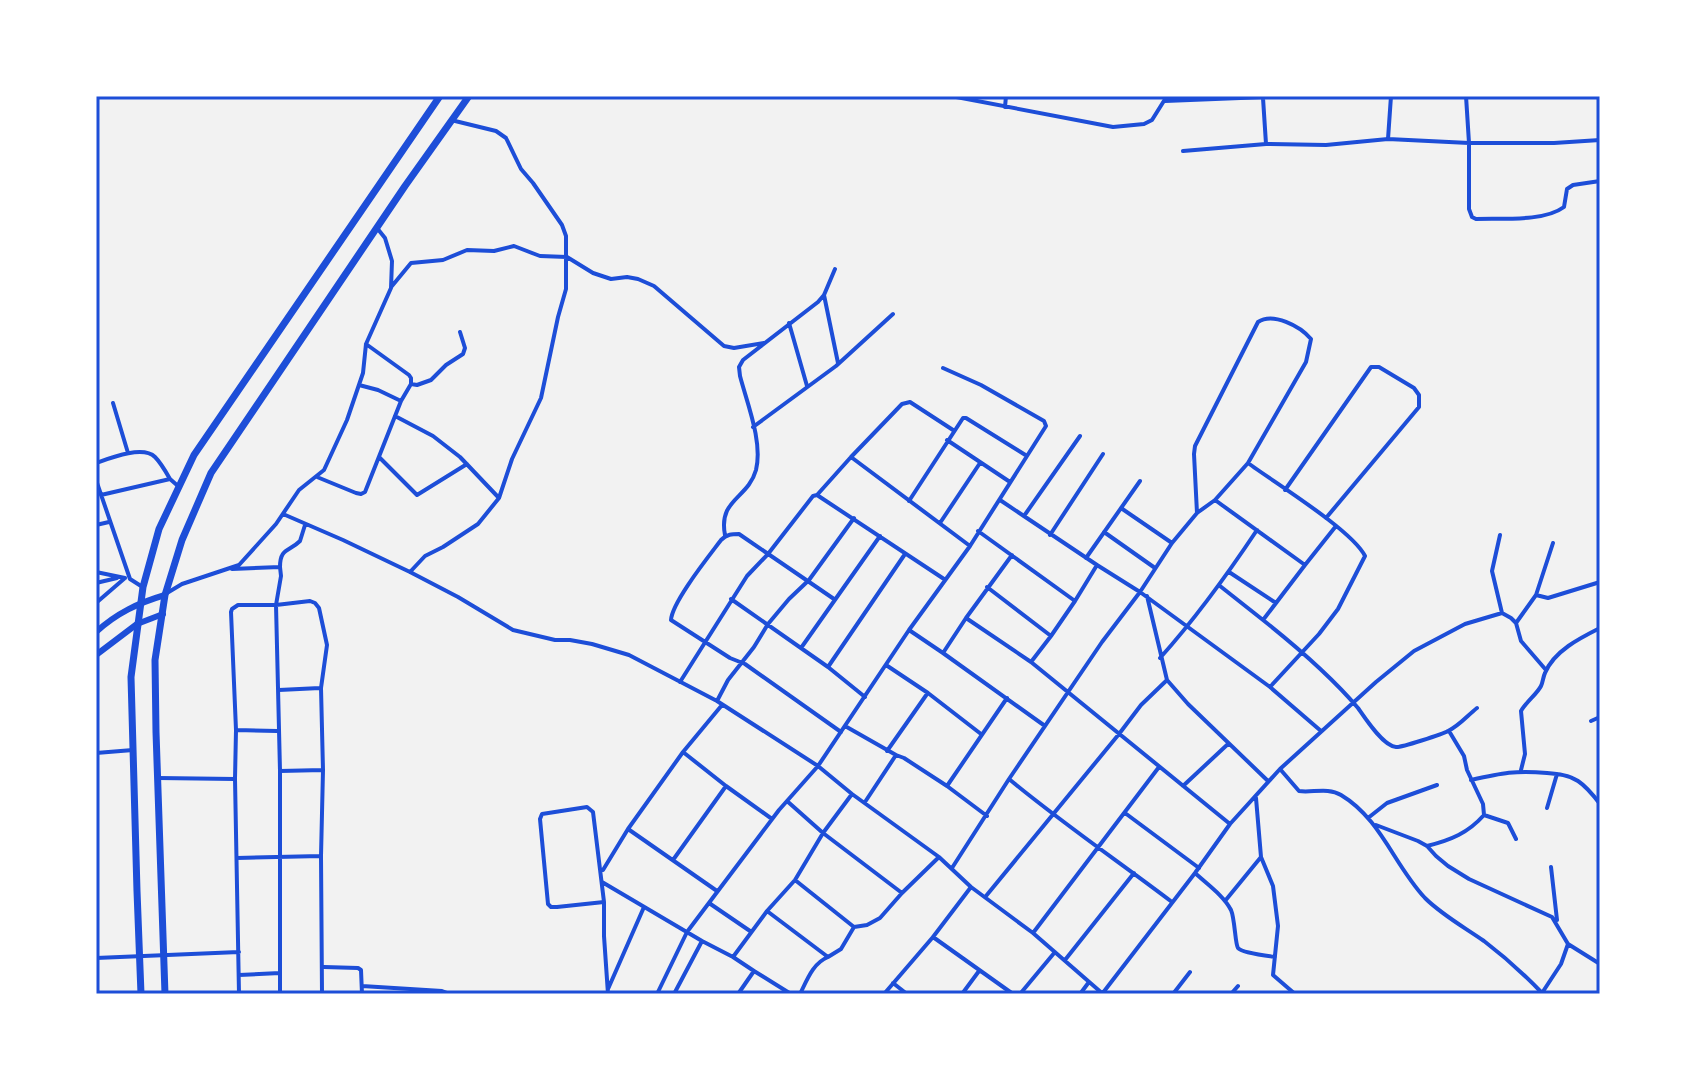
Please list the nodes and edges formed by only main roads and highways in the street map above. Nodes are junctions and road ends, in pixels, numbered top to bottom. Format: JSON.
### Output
{"nodes":[{"id":1,"x":440,"y":96,"type":"edge"},
{"id":2,"x":469,"y":96,"type":"edge"},
{"id":3,"x":141,"y":994,"type":"edge"},
{"id":4,"x":165,"y":994,"type":"edge"}],
"edges":[{"from":1,"to":3,"type":"main road"},
{"from":2,"to":4,"type":"main road"}]}
